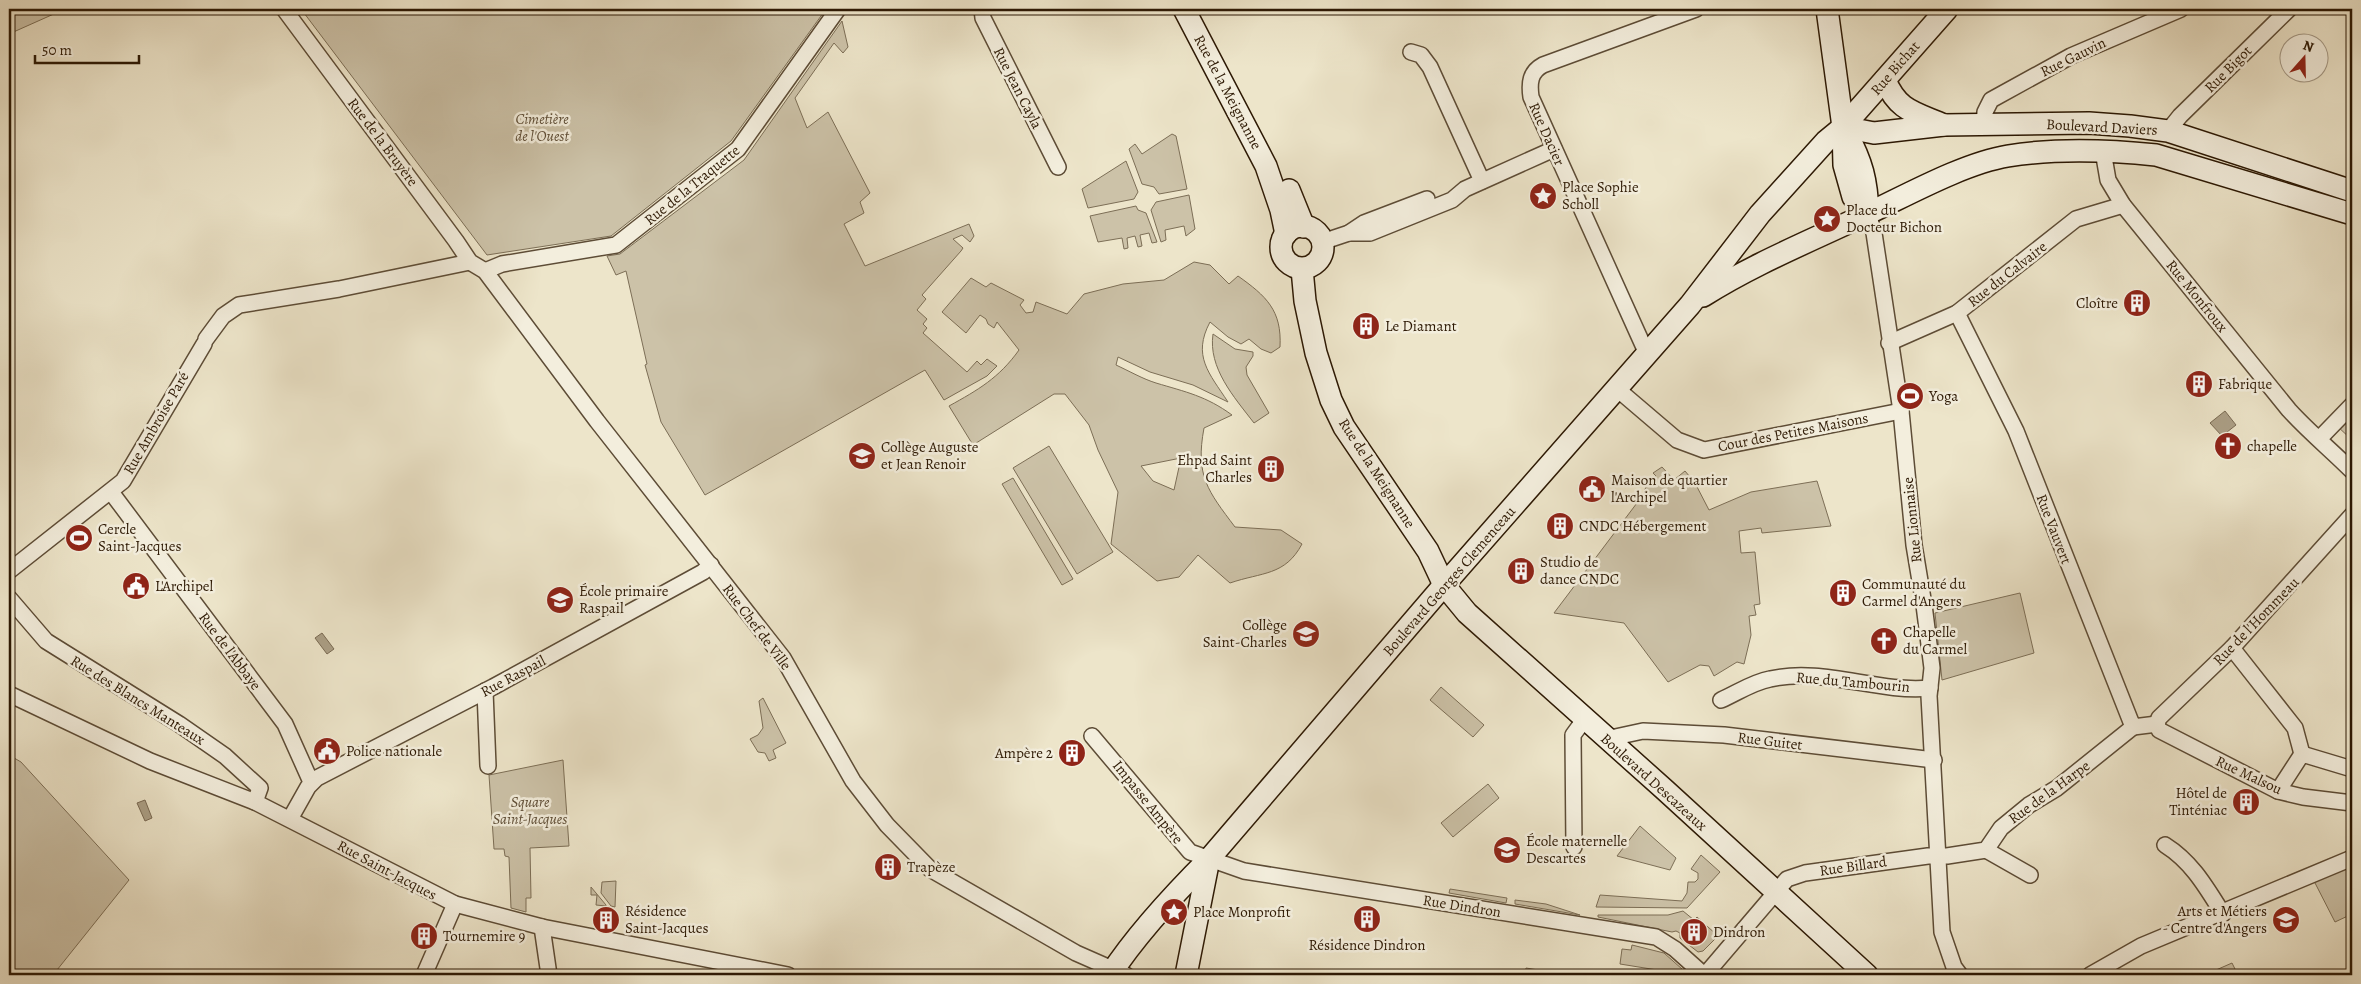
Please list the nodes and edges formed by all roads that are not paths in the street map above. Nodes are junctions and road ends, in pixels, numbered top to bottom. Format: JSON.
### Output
{"nodes":[{"id":1,"x":284,"y":9,"type":"edge"},
{"id":2,"x":838,"y":9,"type":"edge"},
{"id":3,"x":982,"y":9,"type":"edge"},
{"id":4,"x":1184,"y":9,"type":"edge"},
{"id":5,"x":1201,"y":9,"type":"edge"},
{"id":6,"x":1696,"y":9,"type":"edge"},
{"id":7,"x":1827,"y":9,"type":"edge"},
{"id":8,"x":1947,"y":9,"type":"edge"},
{"id":9,"x":2181,"y":9,"type":"edge"},
{"id":10,"x":2289,"y":9,"type":"edge"},
{"id":11,"x":1411,"y":52,"type":"dead end"},
{"id":12,"x":1885,"y":80,"type":"junction"},
{"id":13,"x":1984,"y":124,"type":"junction"},
{"id":14,"x":1944,"y":125,"type":"junction"},
{"id":15,"x":1844,"y":127,"type":"junction"},
{"id":16,"x":2168,"y":131,"type":"junction"},
{"id":17,"x":1554,"y":148,"type":"junction"},
{"id":18,"x":2103,"y":151,"type":"junction"},
{"id":19,"x":1058,"y":167,"type":"dead end"},
{"id":20,"x":1482,"y":181,"type":"junction"},
{"id":21,"x":2352,"y":190,"type":"edge"},
{"id":22,"x":2123,"y":205,"type":"junction"},
{"id":23,"x":1868,"y":214,"type":"junction"},
{"id":24,"x":2352,"y":214,"type":"edge"},
{"id":25,"x":1295,"y":230,"type":"junction"},
{"id":26,"x":1322,"y":242,"type":"junction"},
{"id":27,"x":470,"y":262,"type":"junction"},
{"id":28,"x":1302,"y":269,"type":"junction"},
{"id":29,"x":485,"y":271,"type":"junction"},
{"id":30,"x":1690,"y":304,"type":"junction"},
{"id":31,"x":1957,"y":313,"type":"junction"},
{"id":32,"x":1889,"y":343,"type":"junction"},
{"id":33,"x":1647,"y":354,"type":"junction"},
{"id":34,"x":1616,"y":388,"type":"junction"},
{"id":35,"x":2352,"y":405,"type":"edge"},
{"id":36,"x":1901,"y":411,"type":"junction"},
{"id":37,"x":2314,"y":435,"type":"junction"},
{"id":38,"x":2352,"y":471,"type":"edge"},
{"id":39,"x":111,"y":492,"type":"junction"},
{"id":40,"x":2352,"y":515,"type":"edge"},
{"id":41,"x":711,"y":565,"type":"junction"},
{"id":42,"x":9,"y":571,"type":"edge"},
{"id":43,"x":1444,"y":585,"type":"junction"},
{"id":44,"x":9,"y":598,"type":"edge"},
{"id":45,"x":2232,"y":648,"type":"junction"},
{"id":46,"x":1930,"y":688,"type":"junction"},
{"id":47,"x":486,"y":691,"type":"junction"},
{"id":48,"x":9,"y":694,"type":"edge"},
{"id":49,"x":1721,"y":700,"type":"dead end"},
{"id":50,"x":1584,"y":720,"type":"junction"},
{"id":51,"x":2157,"y":724,"type":"junction"},
{"id":52,"x":2133,"y":727,"type":"junction"},
{"id":53,"x":1092,"y":736,"type":"dead end"},
{"id":54,"x":1606,"y":739,"type":"junction"},
{"id":55,"x":2302,"y":754,"type":"junction"},
{"id":56,"x":1934,"y":760,"type":"junction"},
{"id":57,"x":488,"y":766,"type":"dead end"},
{"id":58,"x":2352,"y":769,"type":"edge"},
{"id":59,"x":311,"y":782,"type":"junction"},
{"id":60,"x":2278,"y":791,"type":"junction"},
{"id":61,"x":255,"y":802,"type":"junction"},
{"id":62,"x":2352,"y":803,"type":"edge"},
{"id":63,"x":290,"y":820,"type":"junction"},
{"id":64,"x":2165,"y":844,"type":"dead end"},
{"id":65,"x":1574,"y":847,"type":"dead end"},
{"id":66,"x":1986,"y":850,"type":"junction"},
{"id":67,"x":1937,"y":856,"type":"junction"},
{"id":68,"x":2352,"y":858,"type":"edge"},
{"id":69,"x":1210,"y":859,"type":"junction"},
{"id":70,"x":2030,"y":875,"type":"dead end"},
{"id":71,"x":1776,"y":892,"type":"junction"},
{"id":72,"x":455,"y":904,"type":"junction"},
{"id":73,"x":2223,"y":914,"type":"junction"},
{"id":74,"x":542,"y":927,"type":"junction"},
{"id":75,"x":1116,"y":974,"type":"edge"},
{"id":76,"x":424,"y":975,"type":"edge"},
{"id":77,"x":549,"y":975,"type":"edge"},
{"id":78,"x":788,"y":975,"type":"edge"},
{"id":79,"x":1186,"y":975,"type":"edge"},
{"id":80,"x":1704,"y":975,"type":"edge"},
{"id":81,"x":1868,"y":975,"type":"edge"},
{"id":82,"x":1960,"y":975,"type":"edge"},
{"id":83,"x":2090,"y":975,"type":"edge"}],
"edges":[{"from":1,"to":27,"type":"street","name":"Rue de la Bruyère"},
{"from":2,"to":29,"type":"street","name":"Rue de la Traquette"},
{"from":3,"to":19,"type":"street","name":"Rue Jean Cayla"},
{"from":4,"to":25,"type":"main road","name":"Rue de la Meignanne"},
{"from":5,"to":25,"type":"main road","name":"Rue de la Meignanne"},
{"from":6,"to":17,"type":"street","name":"Rue Dacier"},
{"from":7,"to":15,"type":"main road"},
{"from":8,"to":12,"type":"main road","name":"Rue Bichat"},
{"from":9,"to":13,"type":"street","name":"Rue Gauvin"},
{"from":10,"to":16,"type":"street","name":"Rue Bigot"},
{"from":11,"to":20,"type":"street"},
{"from":12,"to":14,"type":"main road"},
{"from":12,"to":15,"type":"main road","name":"Rue Bichat"},
{"from":13,"to":14,"type":"main road","name":"Boulevard Daviers"},
{"from":13,"to":16,"type":"main road","name":"Boulevard Daviers"},
{"from":14,"to":15,"type":"main road","name":"Boulevard Daviers"},
{"from":15,"to":23,"type":"main road"},
{"from":15,"to":30,"type":"main road","name":"Boulevard Georges Clemenceau"},
{"from":16,"to":21,"type":"main road","name":"Boulevard Daviers"},
{"from":17,"to":20,"type":"street"},
{"from":17,"to":33,"type":"street","name":"Rue Dacier"},
{"from":18,"to":22,"type":"street","name":"Rue Monfroux"},
{"from":18,"to":23,"type":"main road","name":"Boulevard Daviers"},
{"from":18,"to":24,"type":"main road","name":"Boulevard Daviers"},
{"from":20,"to":26,"type":"street"},
{"from":22,"to":31,"type":"street","name":"Rue du Calvaire"},
{"from":22,"to":37,"type":"street","name":"Rue Monfroux"},
{"from":23,"to":30,"type":"main road","name":"Boulevard Georges Clemenceau"},
{"from":23,"to":32,"type":"street","name":"Rue Lionnaise"},
{"from":25,"to":26,"type":"main road"},
{"from":25,"to":28,"type":"main road"},
{"from":26,"to":28,"type":"main road"},
{"from":27,"to":29,"type":"street","name":"Rue de la Bruyère"},
{"from":27,"to":39,"type":"street","name":"Rue Ambroise Paré"},
{"from":28,"to":43,"type":"main road","name":"Rue de la Meignanne"},
{"from":29,"to":41,"type":"street","name":"Rue Chef de Ville"},
{"from":30,"to":33,"type":"main road","name":"Boulevard Georges Clemenceau"},
{"from":31,"to":32,"type":"street","name":"Rue du Calvaire"},
{"from":31,"to":52,"type":"street","name":"Rue Vauvert"},
{"from":32,"to":36,"type":"street","name":"Rue Lionnaise"},
{"from":33,"to":34,"type":"main road","name":"Boulevard Georges Clemenceau"},
{"from":34,"to":36,"type":"street","name":"Cour des Petites Maisons"},
{"from":34,"to":43,"type":"main road","name":"Boulevard Georges Clemenceau"},
{"from":35,"to":37,"type":"street"},
{"from":36,"to":46,"type":"street","name":"Rue Lionnaise"},
{"from":37,"to":38,"type":"street","name":"Rue Monfroux"},
{"from":39,"to":42,"type":"street","name":"Rue Ambroise Paré"},
{"from":39,"to":59,"type":"street","name":"Rue de l'Abbaye"},
{"from":40,"to":45,"type":"street","name":"Rue de l'Hommeau"},
{"from":41,"to":47,"type":"street","name":"Rue Raspail"},
{"from":41,"to":75,"type":"street","name":"Rue Chef de Ville"},
{"from":43,"to":50,"type":"main road","name":"Boulevard Descazeaux"},
{"from":43,"to":69,"type":"main road","name":"Boulevard Georges Clemenceau"},
{"from":44,"to":61,"type":"street","name":"Rue des Blancs Manteaux"},
{"from":45,"to":51,"type":"street","name":"Rue de l'Hommeau"},
{"from":45,"to":55,"type":"street"},
{"from":46,"to":49,"type":"street","name":"Rue du Tambourin"},
{"from":46,"to":56,"type":"street","name":"Rue Lionnaise"},
{"from":47,"to":57,"type":"street"},
{"from":47,"to":59,"type":"street","name":"Rue Raspail"},
{"from":48,"to":61,"type":"street","name":"Rue Saint-Jacques"},
{"from":50,"to":54,"type":"main road","name":"Boulevard Descazeaux"},
{"from":50,"to":65,"type":"street"},
{"from":51,"to":52,"type":"street"},
{"from":51,"to":60,"type":"street","name":"Rue Malsou"},
{"from":52,"to":66,"type":"street","name":"Rue de la Harpe"},
{"from":53,"to":69,"type":"street","name":"Impasse Ampère"},
{"from":54,"to":56,"type":"street","name":"Rue Guitet"},
{"from":54,"to":71,"type":"main road","name":"Boulevard Descazeaux"},
{"from":55,"to":58,"type":"street"},
{"from":55,"to":60,"type":"street"},
{"from":56,"to":67,"type":"street","name":"Rue Lionnaise"},
{"from":59,"to":63,"type":"street"},
{"from":60,"to":62,"type":"street","name":"Rue Malsou"},
{"from":61,"to":63,"type":"street","name":"Rue Saint-Jacques"},
{"from":63,"to":72,"type":"street","name":"Rue Saint-Jacques"},
{"from":64,"to":73,"type":"street"},
{"from":66,"to":67,"type":"street"},
{"from":66,"to":70,"type":"street"},
{"from":67,"to":71,"type":"street","name":"Rue Billard"},
{"from":67,"to":82,"type":"street","name":"Rue Lionnaise"},
{"from":68,"to":73,"type":"street"},
{"from":69,"to":75,"type":"main road"},
{"from":69,"to":79,"type":"main road"},
{"from":69,"to":80,"type":"street","name":"Rue Dindron"},
{"from":71,"to":80,"type":"street","name":"Rue Billard"},
{"from":71,"to":81,"type":"main road","name":"Boulevard Descazeaux"},
{"from":72,"to":74,"type":"street","name":"Rue Saint-Jacques"},
{"from":72,"to":76,"type":"street"},
{"from":73,"to":83,"type":"street"},
{"from":74,"to":77,"type":"street"},
{"from":74,"to":78,"type":"street","name":"Rue Saint-Jacques"}]}
